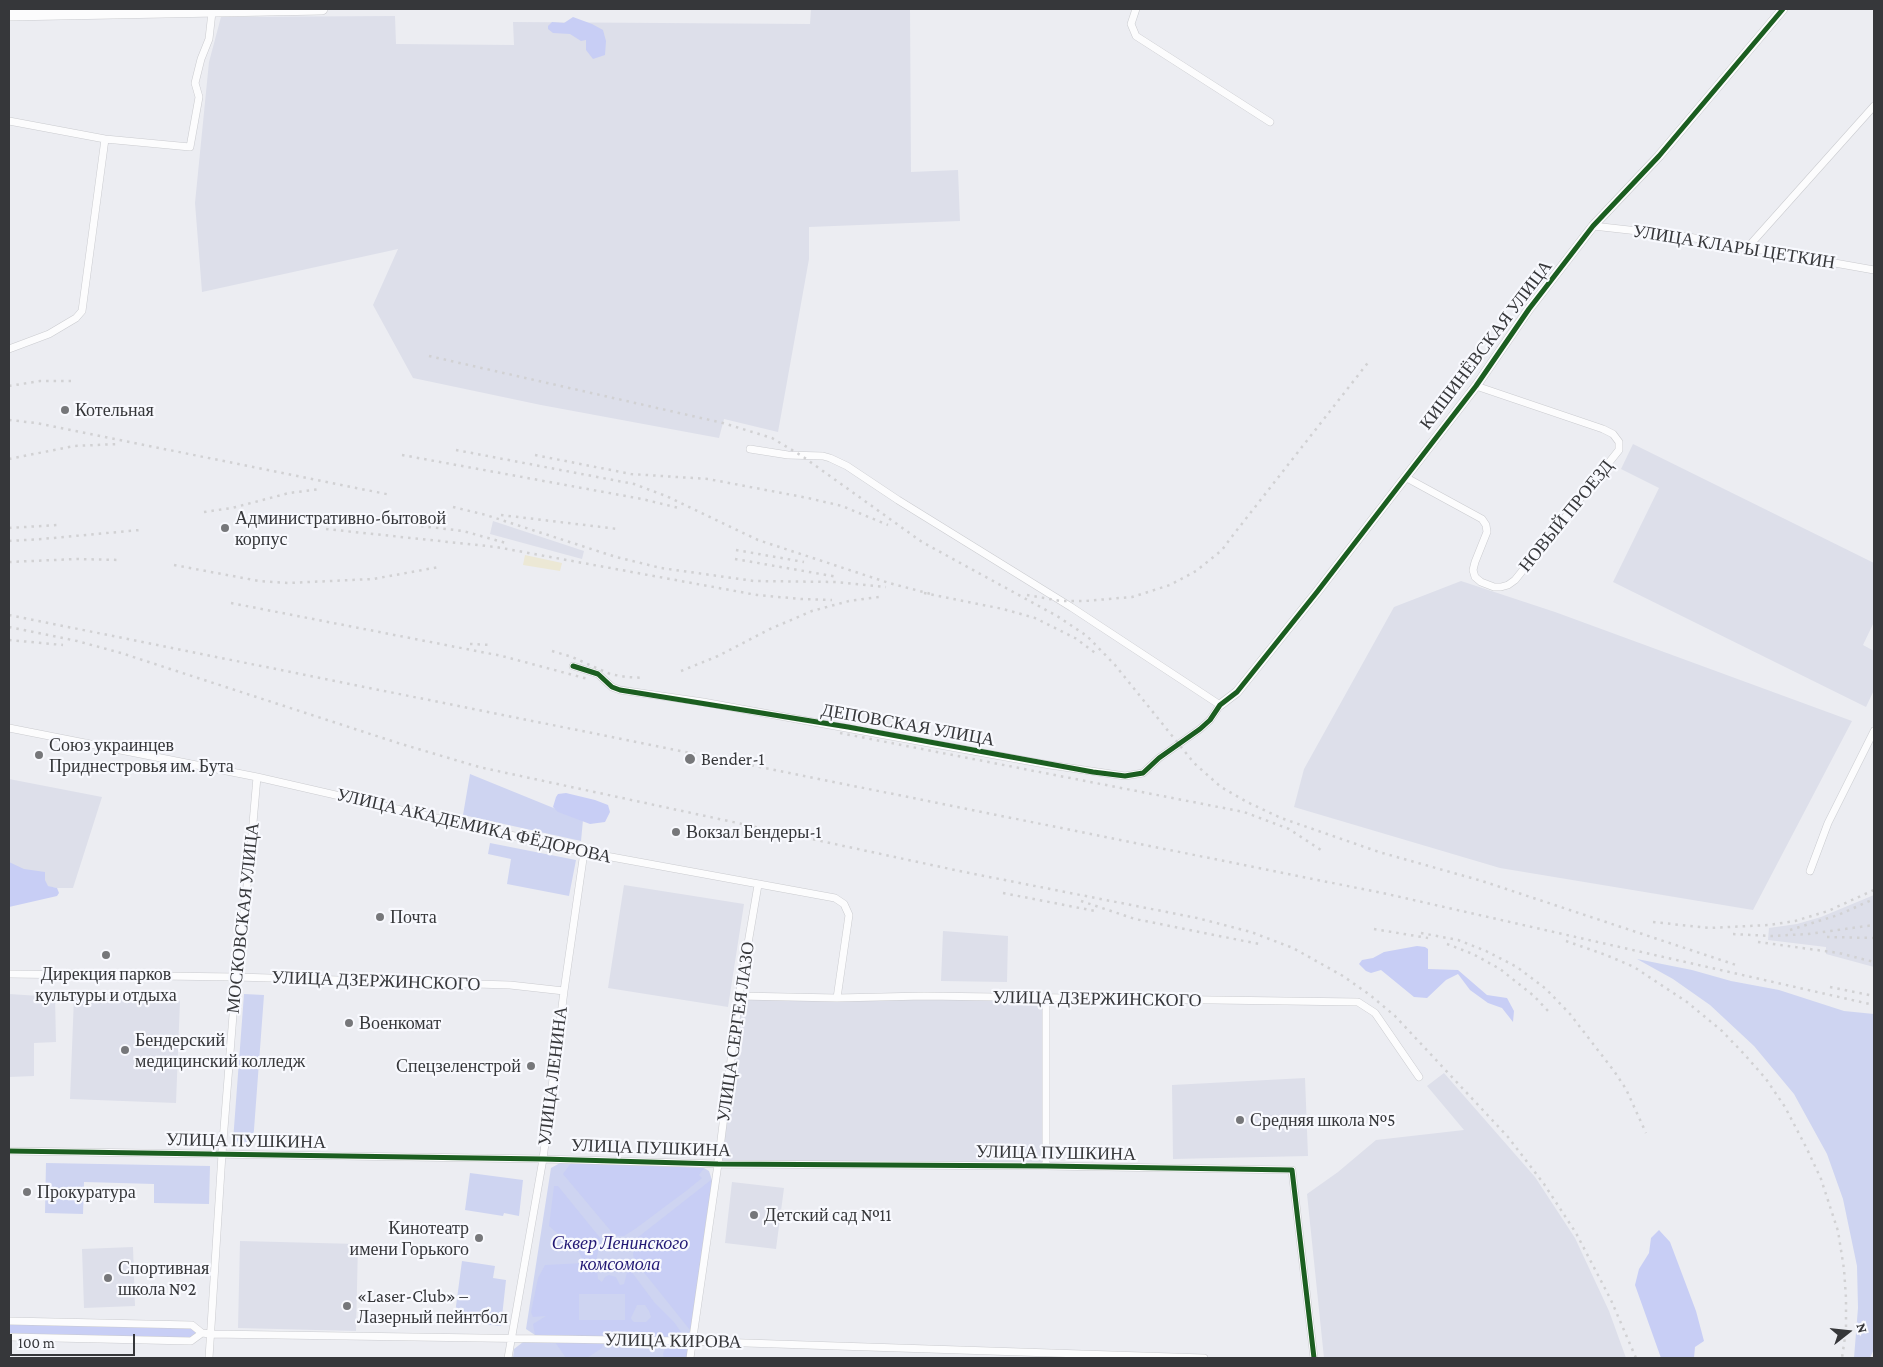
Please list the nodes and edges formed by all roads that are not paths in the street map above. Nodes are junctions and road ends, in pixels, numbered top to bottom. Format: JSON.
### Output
{"nodes":[{"id":1,"x":322,"y":9,"type":"edge"},
{"id":2,"x":1136,"y":9,"type":"edge"},
{"id":3,"x":1783,"y":9,"type":"edge"},
{"id":4,"x":237,"y":10,"type":"edge"},
{"id":5,"x":212,"y":12,"type":"junction"},
{"id":6,"x":9,"y":15,"type":"edge"},
{"id":7,"x":1874,"y":106,"type":"edge"},
{"id":8,"x":9,"y":121,"type":"edge"},
{"id":9,"x":1270,"y":122,"type":"dead end"},
{"id":10,"x":105,"y":139,"type":"junction"},
{"id":11,"x":1593,"y":226,"type":"junction"},
{"id":12,"x":1748,"y":247,"type":"junction"},
{"id":13,"x":1874,"y":270,"type":"edge"},
{"id":14,"x":9,"y":349,"type":"edge"},
{"id":15,"x":1476,"y":386,"type":"junction"},
{"id":16,"x":750,"y":449,"type":"dead end"},
{"id":17,"x":1405,"y":477,"type":"junction"},
{"id":18,"x":573,"y":666,"type":"dead end"},
{"id":19,"x":1220,"y":705,"type":"junction"},
{"id":20,"x":9,"y":728,"type":"edge"},
{"id":21,"x":1874,"y":731,"type":"edge"},
{"id":22,"x":258,"y":777,"type":"junction"},
{"id":23,"x":584,"y":852,"type":"junction"},
{"id":24,"x":1810,"y":871,"type":"dead end"},
{"id":25,"x":758,"y":885,"type":"junction"},
{"id":26,"x":9,"y":974,"type":"edge"},
{"id":27,"x":236,"y":977,"type":"junction"},
{"id":28,"x":564,"y":991,"type":"junction"},
{"id":29,"x":739,"y":996,"type":"junction"},
{"id":30,"x":837,"y":998,"type":"junction"},
{"id":31,"x":1046,"y":999,"type":"junction"},
{"id":32,"x":1419,"y":1077,"type":"dead end"},
{"id":33,"x":9,"y":1152,"type":"edge"},
{"id":34,"x":222,"y":1154,"type":"junction"},
{"id":35,"x":543,"y":1159,"type":"junction"},
{"id":36,"x":718,"y":1164,"type":"junction"},
{"id":37,"x":1046,"y":1166,"type":"junction"},
{"id":38,"x":9,"y":1321,"type":"edge"},
{"id":39,"x":206,"y":1334,"type":"junction"},
{"id":40,"x":9,"y":1337,"type":"edge"},
{"id":41,"x":512,"y":1338,"type":"junction"},
{"id":42,"x":693,"y":1341,"type":"junction"},
{"id":43,"x":209,"y":1358,"type":"edge"},
{"id":44,"x":508,"y":1358,"type":"edge"},
{"id":45,"x":690,"y":1358,"type":"edge"},
{"id":46,"x":1204,"y":1358,"type":"edge"},
{"id":47,"x":1314,"y":1358,"type":"edge"}],
"edges":[{"from":1,"to":4,"type":"main road"},
{"from":2,"to":9,"type":"street"},
{"from":3,"to":11,"type":"street","name":"КИШИНЁВСКАЯ УЛИЦА"},
{"from":4,"to":5,"type":"main road"},
{"from":5,"to":6,"type":"main road"},
{"from":5,"to":10,"type":"street"},
{"from":7,"to":12,"type":"street"},
{"from":8,"to":10,"type":"street"},
{"from":10,"to":14,"type":"street"},
{"from":11,"to":12,"type":"street","name":"УЛИЦА КЛАРЫ ЦЕТКИН"},
{"from":11,"to":15,"type":"street","name":"КИШИНЁВСКАЯ УЛИЦА"},
{"from":12,"to":13,"type":"street","name":"УЛИЦА КЛАРЫ ЦЕТКИН"},
{"from":15,"to":17,"type":"street","name":"КИШИНЁВСКАЯ УЛИЦА"},
{"from":15,"to":17,"type":"street","name":"НОВЫЙ ПРОЕЗД"},
{"from":16,"to":19,"type":"street"},
{"from":17,"to":19,"type":"street","name":"КИШИНЁВСКАЯ УЛИЦА"},
{"from":18,"to":19,"type":"street","name":"ДЕПОВСКАЯ УЛИЦА"},
{"from":20,"to":22,"type":"street","name":"УЛИЦА АКАДЕМИКА ФЁДОРОВА"},
{"from":21,"to":24,"type":"street"},
{"from":22,"to":23,"type":"street","name":"УЛИЦА АКАДЕМИКА ФЁДОРОВА"},
{"from":22,"to":27,"type":"street","name":"МОСКОВСКАЯ УЛИЦА"},
{"from":23,"to":25,"type":"street","name":"УЛИЦА АКАДЕМИКА ФЁДОРОВА"},
{"from":23,"to":28,"type":"street","name":"УЛИЦА ЛЕНИНА"},
{"from":25,"to":29,"type":"street","name":"УЛИЦА СЕРГЕЯ ЛАЗО"},
{"from":25,"to":30,"type":"street","name":"УЛИЦА АКАДЕМИКА ФЁДОРОВА"},
{"from":26,"to":27,"type":"street","name":"УЛИЦА ДЗЕРЖИНСКОГО"},
{"from":27,"to":28,"type":"street","name":"УЛИЦА ДЗЕРЖИНСКОГО"},
{"from":27,"to":34,"type":"street","name":"МОСКОВСКАЯ УЛИЦА"},
{"from":28,"to":35,"type":"street","name":"УЛИЦА ЛЕНИНА"},
{"from":29,"to":30,"type":"street","name":"УЛИЦА ДЗЕРЖИНСКОГО"},
{"from":29,"to":36,"type":"street","name":"УЛИЦА СЕРГЕЯ ЛАЗО"},
{"from":30,"to":31,"type":"street","name":"УЛИЦА ДЗЕРЖИНСКОГО"},
{"from":31,"to":32,"type":"street","name":"УЛИЦА ДЗЕРЖИНСКОГО"},
{"from":31,"to":37,"type":"street"},
{"from":33,"to":34,"type":"street","name":"УЛИЦА ПУШКИНА"},
{"from":34,"to":35,"type":"street","name":"УЛИЦА ПУШКИНА"},
{"from":34,"to":39,"type":"street","name":"МОСКОВСКАЯ УЛИЦА"},
{"from":35,"to":36,"type":"street","name":"УЛИЦА ПУШКИНА"},
{"from":35,"to":41,"type":"street","name":"УЛИЦА ЛЕНИНА"},
{"from":36,"to":37,"type":"street","name":"УЛИЦА ПУШКИНА"},
{"from":36,"to":42,"type":"street","name":"УЛИЦА СЕРГЕЯ ЛАЗО"},
{"from":37,"to":47,"type":"street","name":"УЛИЦА ПУШКИНА"},
{"from":38,"to":39,"type":"street","name":"УЛИЦА КИРОВА"},
{"from":39,"to":40,"type":"street","name":"УЛИЦА КИРОВА"},
{"from":39,"to":41,"type":"street","name":"УЛИЦА КИРОВА"},
{"from":39,"to":43,"type":"street","name":"МОСКОВСКАЯ УЛИЦА"},
{"from":41,"to":42,"type":"street","name":"УЛИЦА КИРОВА"},
{"from":41,"to":44,"type":"street","name":"УЛИЦА ЛЕНИНА"},
{"from":42,"to":45,"type":"street","name":"УЛИЦА СЕРГЕЯ ЛАЗО"},
{"from":42,"to":46,"type":"street","name":"УЛИЦА КИРОВА"}]}
